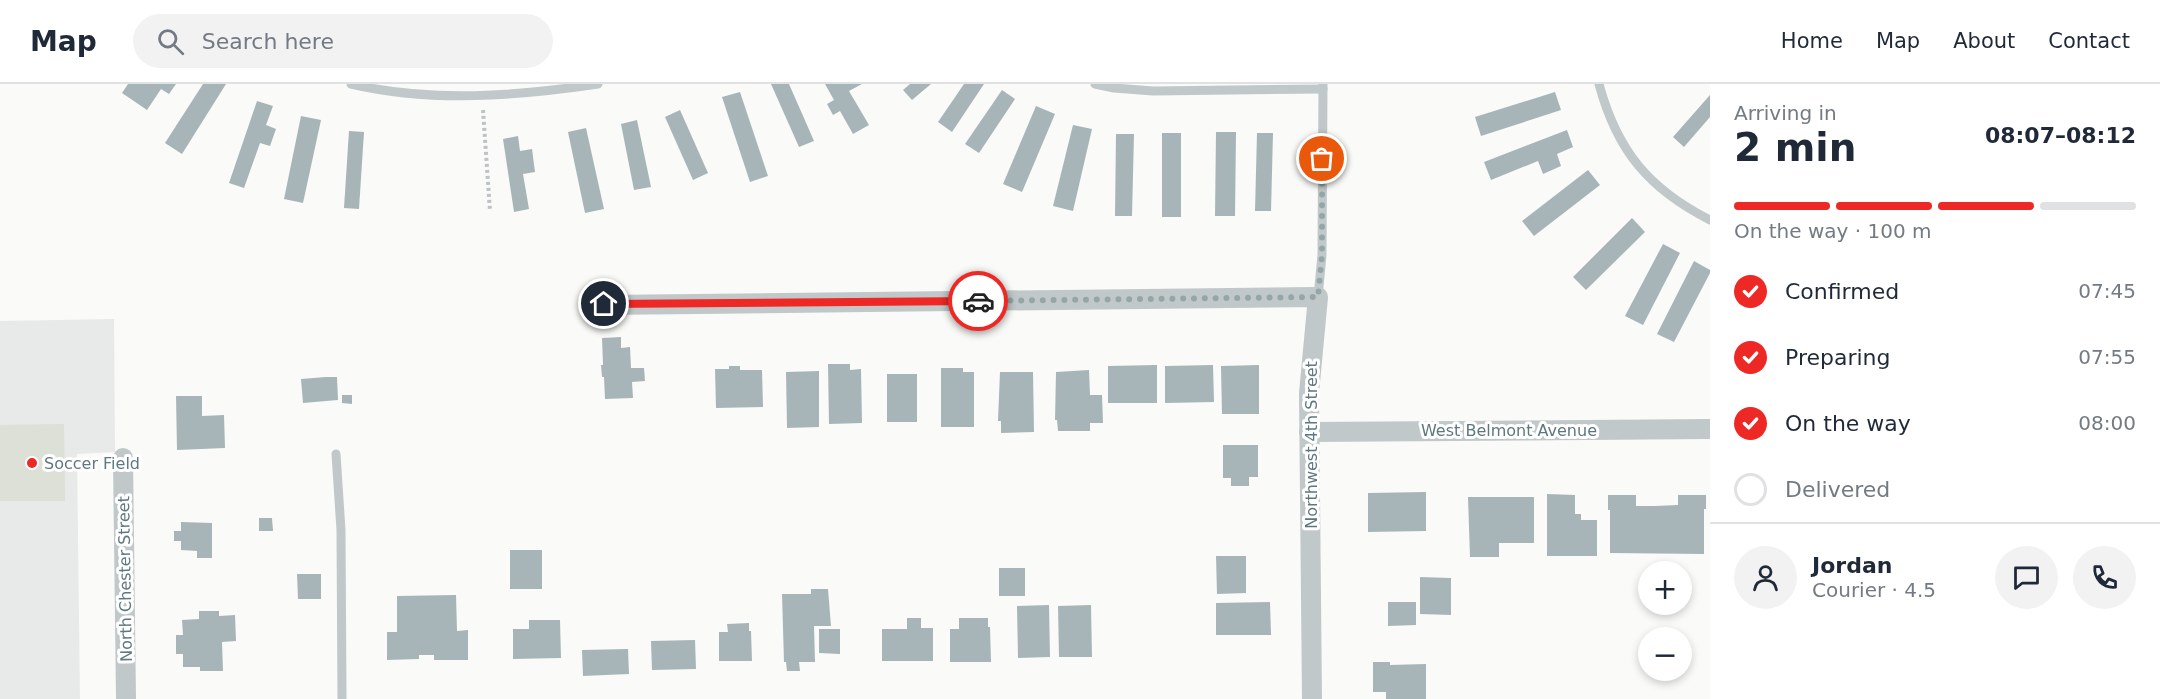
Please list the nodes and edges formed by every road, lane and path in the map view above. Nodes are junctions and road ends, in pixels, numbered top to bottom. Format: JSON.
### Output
{"nodes":[{"id":1,"x":351,"y":84,"type":"edge"},
{"id":2,"x":459,"y":84,"type":"edge"},
{"id":3,"x":598,"y":84,"type":"edge"},
{"id":4,"x":1095,"y":84,"type":"edge"},
{"id":5,"x":1599,"y":84,"type":"edge"},
{"id":6,"x":1323,"y":87,"type":"edge"},
{"id":7,"x":460,"y":96,"type":"junction"},
{"id":8,"x":482,"y":96,"type":"junction"},
{"id":9,"x":490,"y":211,"type":"dead end"},
{"id":10,"x":1710,"y":220,"type":"edge"},
{"id":11,"x":1318,"y":297,"type":"junction"},
{"id":12,"x":604,"y":304,"type":"dead end"},
{"id":13,"x":1710,"y":429,"type":"edge"},
{"id":14,"x":1309,"y":432,"type":"junction"},
{"id":15,"x":336,"y":454,"type":"dead end"},
{"id":16,"x":123,"y":458,"type":"dead end"},
{"id":17,"x":126,"y":699,"type":"edge"},
{"id":18,"x":342,"y":699,"type":"edge"},
{"id":19,"x":1312,"y":699,"type":"edge"}],
"edges":[{"from":1,"to":7,"type":"lane"},
{"from":2,"to":7,"type":"lane"},
{"from":3,"to":8,"type":"lane"},
{"from":4,"to":6,"type":"lane"},
{"from":5,"to":10,"type":"lane"},
{"from":6,"to":11,"type":"lane","name":"Northwest 4th Street"},
{"from":7,"to":8,"type":"lane"},
{"from":8,"to":9,"type":"path"},
{"from":11,"to":12,"type":"street"},
{"from":11,"to":14,"type":"street","name":"Northwest 4th Street"},
{"from":13,"to":14,"type":"street","name":"West Belmont Avenue"},
{"from":14,"to":19,"type":"street","name":"Northwest 4th Street"},
{"from":15,"to":18,"type":"lane"},
{"from":16,"to":17,"type":"street","name":"North Chester Street"}]}
